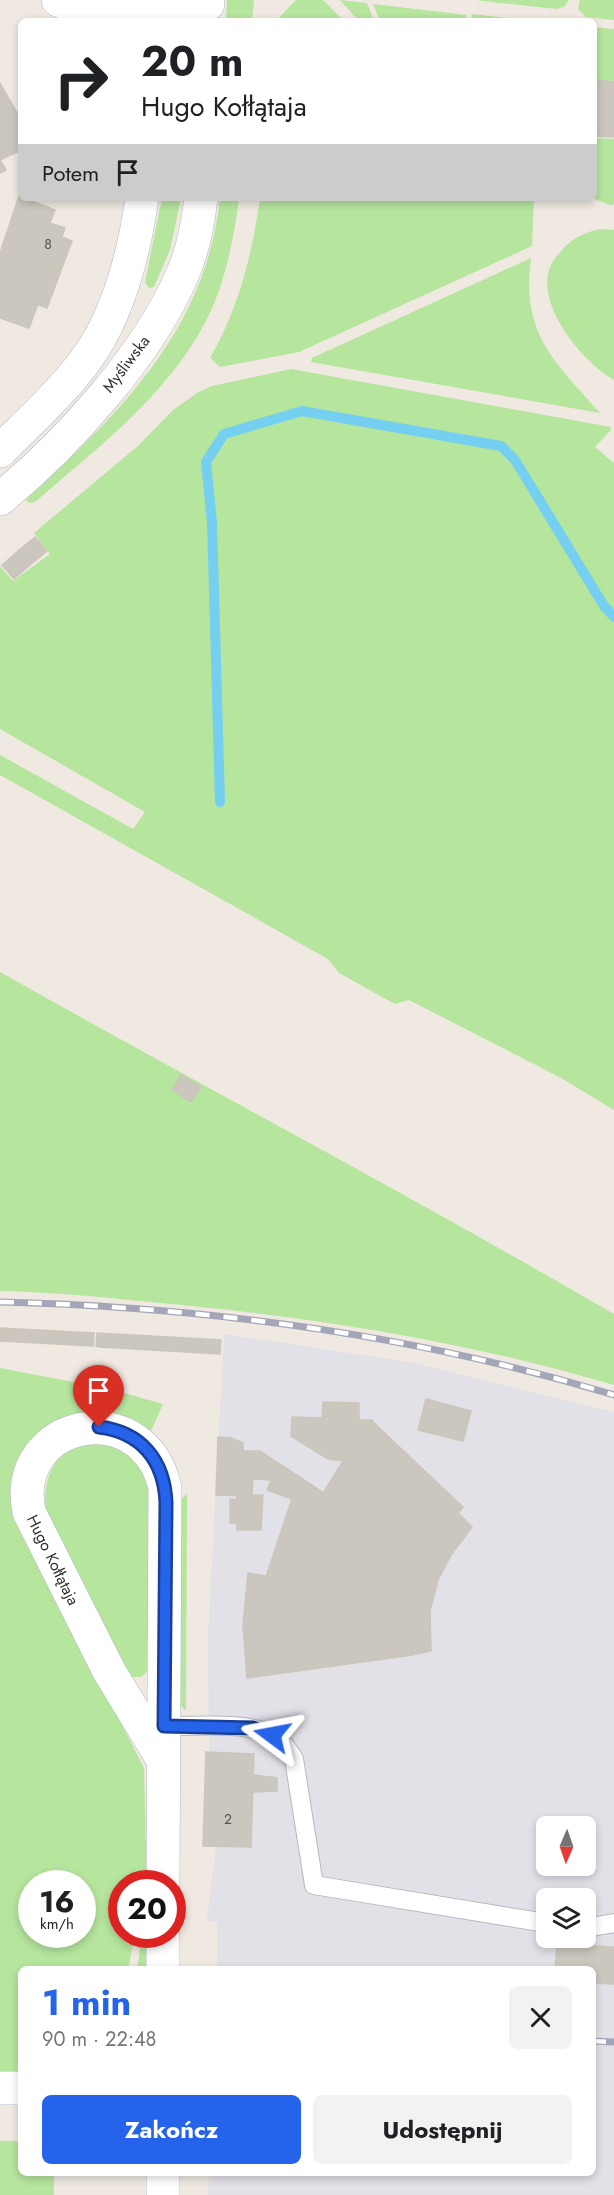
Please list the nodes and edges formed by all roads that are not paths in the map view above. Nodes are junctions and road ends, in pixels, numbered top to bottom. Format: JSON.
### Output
{"nodes":[{"id":1,"x":208,"y":8,"type":"edge"},
{"id":2,"x":67,"y":9,"type":"edge"},
{"id":3,"x":141,"y":9,"type":"edge"},
{"id":4,"x":141,"y":201,"type":"edge"},
{"id":5,"x":201,"y":201,"type":"edge"},
{"id":6,"x":0,"y":451,"type":"edge"},
{"id":7,"x":0,"y":499,"type":"edge"},
{"id":8,"x":164,"y":1726,"type":"junction"},
{"id":9,"x":163,"y":1760,"type":"junction"},
{"id":10,"x":163,"y":1870,"type":"edge"},
{"id":11,"x":536,"y":1921,"type":"edge"},
{"id":12,"x":614,"y":1923,"type":"edge"},
{"id":13,"x":596,"y":1926,"type":"edge"},
{"id":14,"x":163,"y":1948,"type":"edge"},
{"id":15,"x":163,"y":1966,"type":"edge"},
{"id":16,"x":0,"y":2088,"type":"edge"},
{"id":17,"x":18,"y":2088,"type":"edge"},
{"id":18,"x":163,"y":2176,"type":"edge"},
{"id":19,"x":163,"y":2195,"type":"edge"}],
"edges":[{"from":1,"to":3,"type":"street"},
{"from":2,"to":3,"type":"street"},
{"from":4,"to":6,"type":"street"},
{"from":5,"to":7,"type":"street","name":"Myśliwska"},
{"from":8,"to":9,"type":"street","name":"Hugo Kołłątaja"},
{"from":8,"to":9,"type":"street","name":"Hugo Kołłątaja"},
{"from":8,"to":11,"type":"lane"},
{"from":9,"to":10,"type":"street","name":"Hugo Kołłątaja"},
{"from":12,"to":13,"type":"lane"},
{"from":14,"to":15,"type":"street"},
{"from":16,"to":17,"type":"street"},
{"from":18,"to":19,"type":"street"}]}
